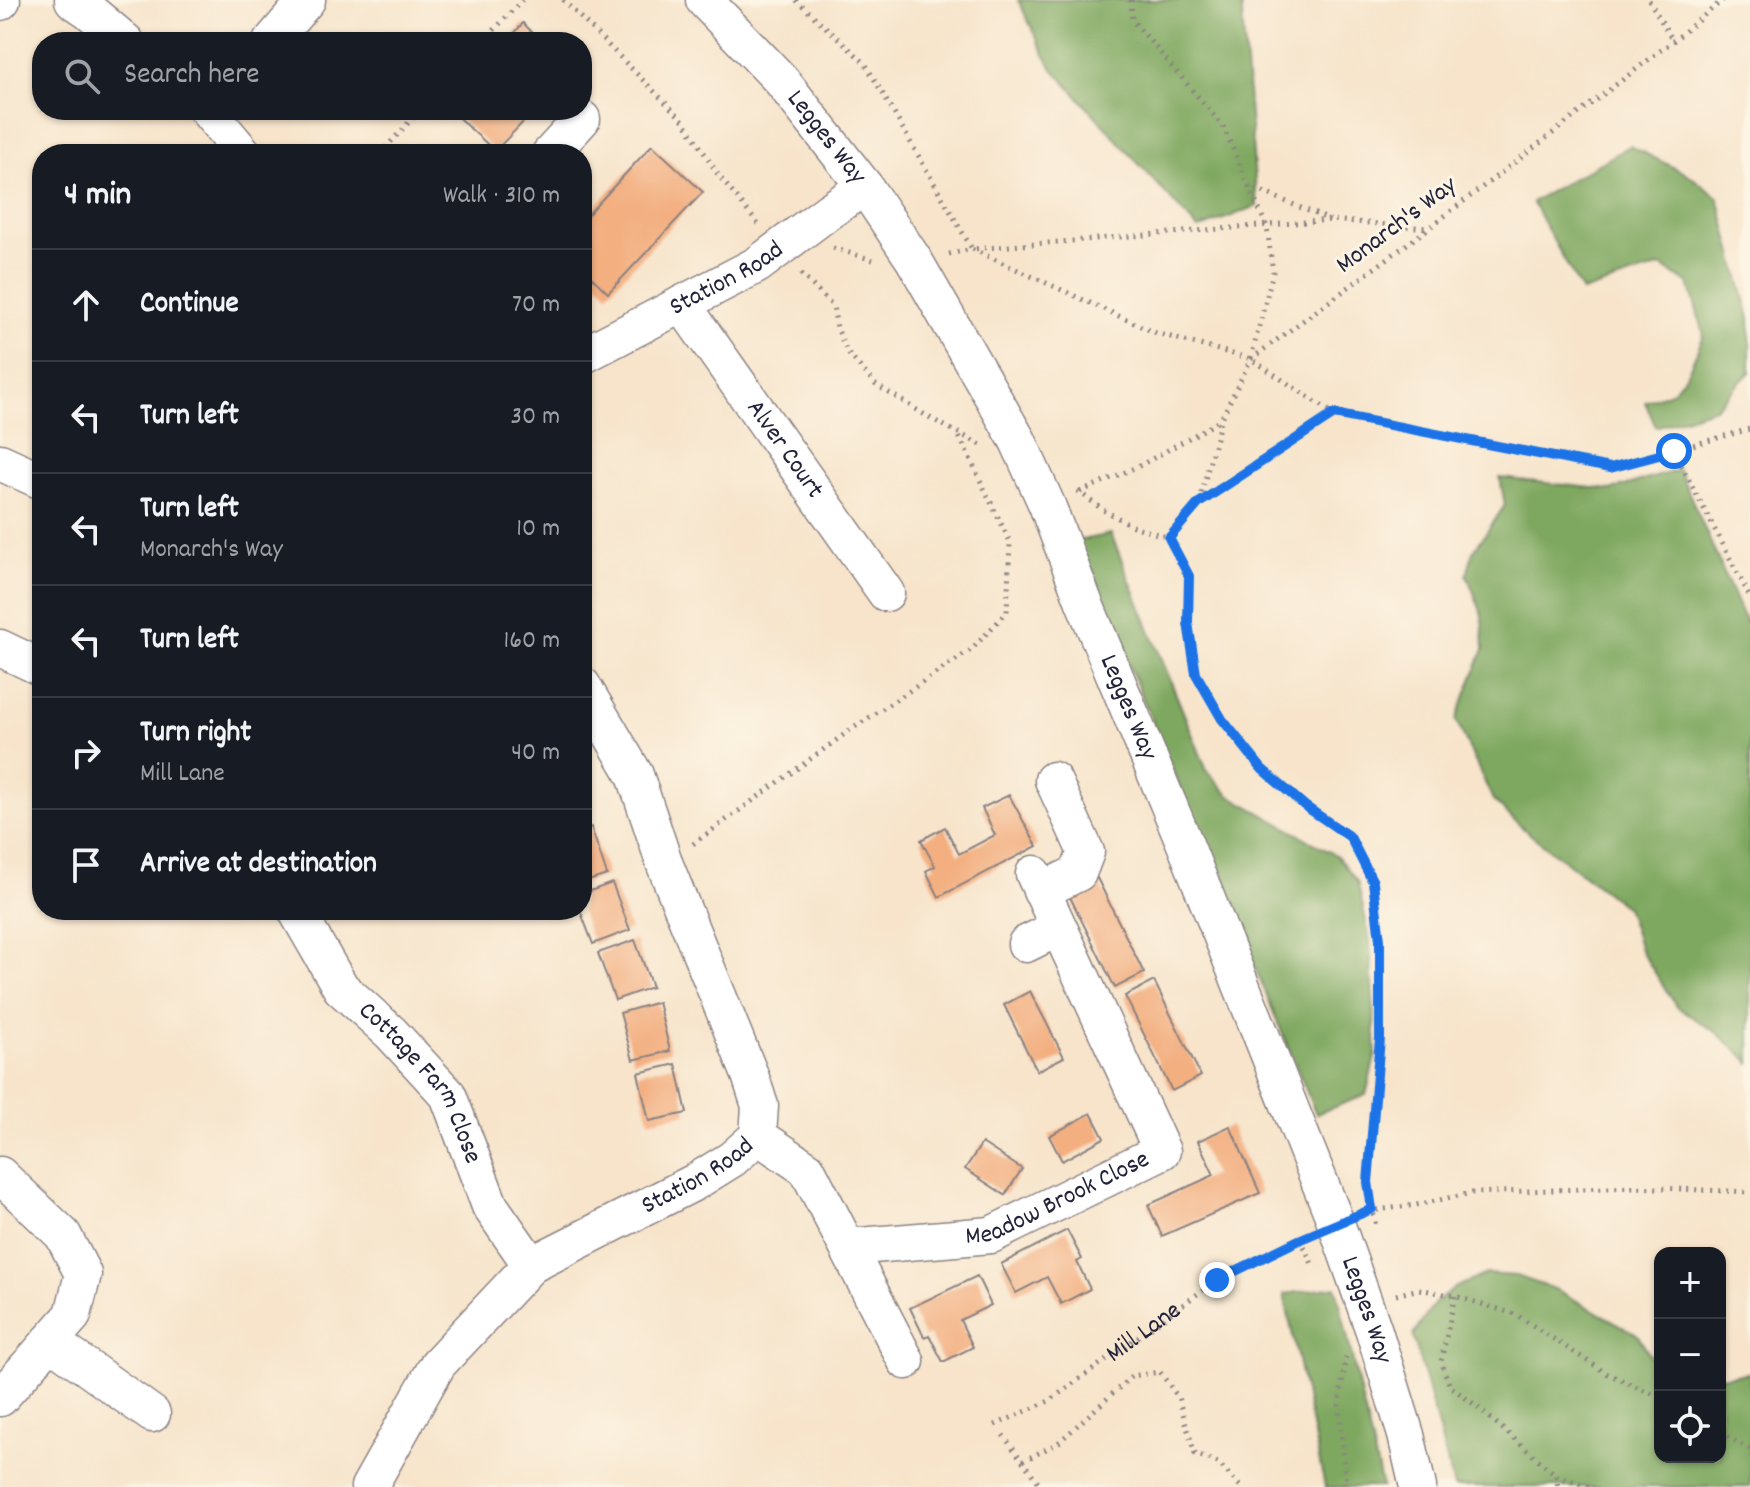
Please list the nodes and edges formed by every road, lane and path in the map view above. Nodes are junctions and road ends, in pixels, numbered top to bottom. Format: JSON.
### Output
{"nodes":[{"id":1,"x":73,"y":0,"type":"edge"},
{"id":2,"x":307,"y":0,"type":"edge"},
{"id":3,"x":522,"y":0,"type":"edge"},
{"id":4,"x":704,"y":0,"type":"edge"},
{"id":5,"x":796,"y":0,"type":"edge"},
{"id":6,"x":1131,"y":0,"type":"edge"},
{"id":7,"x":1649,"y":0,"type":"edge"},
{"id":8,"x":1723,"y":0,"type":"edge"},
{"id":9,"x":114,"y":32,"type":"edge"},
{"id":10,"x":280,"y":32,"type":"edge"},
{"id":11,"x":492,"y":32,"type":"edge"},
{"id":12,"x":1673,"y":41,"type":"junction"},
{"id":13,"x":217,"y":120,"type":"edge"},
{"id":14,"x":411,"y":120,"type":"edge"},
{"id":15,"x":581,"y":120,"type":"edge"},
{"id":16,"x":236,"y":144,"type":"edge"},
{"id":17,"x":389,"y":144,"type":"edge"},
{"id":18,"x":559,"y":144,"type":"edge"},
{"id":19,"x":1249,"y":186,"type":"junction"},
{"id":20,"x":865,"y":187,"type":"junction"},
{"id":21,"x":1331,"y":220,"type":"junction"},
{"id":22,"x":1267,"y":227,"type":"junction"},
{"id":23,"x":1429,"y":228,"type":"junction"},
{"id":24,"x":793,"y":239,"type":"junction"},
{"id":25,"x":972,"y":249,"type":"junction"},
{"id":26,"x":914,"y":260,"type":"junction"},
{"id":27,"x":682,"y":304,"type":"junction"},
{"id":28,"x":592,"y":351,"type":"edge"},
{"id":29,"x":1251,"y":359,"type":"junction"},
{"id":30,"x":1334,"y":414,"type":"junction"},
{"id":31,"x":1221,"y":419,"type":"junction"},
{"id":32,"x":1750,"y":429,"type":"edge"},
{"id":33,"x":958,"y":434,"type":"dead end"},
{"id":34,"x":1674,"y":451,"type":"junction"},
{"id":35,"x":0,"y":462,"type":"edge"},
{"id":36,"x":32,"y":476,"type":"edge"},
{"id":37,"x":1073,"y":489,"type":"dead end"},
{"id":38,"x":1080,"y":492,"type":"junction"},
{"id":39,"x":1199,"y":503,"type":"junction"},
{"id":40,"x":1169,"y":538,"type":"junction"},
{"id":41,"x":886,"y":593,"type":"dead end"},
{"id":42,"x":1750,"y":597,"type":"edge"},
{"id":43,"x":0,"y":648,"type":"edge"},
{"id":44,"x":32,"y":663,"type":"edge"},
{"id":45,"x":592,"y":702,"type":"edge"},
{"id":46,"x":1053,"y":780,"type":"dead end"},
{"id":47,"x":665,"y":865,"type":"junction"},
{"id":48,"x":302,"y":920,"type":"edge"},
{"id":49,"x":758,"y":1136,"type":"junction"},
{"id":50,"x":0,"y":1175,"type":"edge"},
{"id":51,"x":1750,"y":1192,"type":"edge"},
{"id":52,"x":1372,"y":1209,"type":"junction"},
{"id":53,"x":1336,"y":1223,"type":"junction"},
{"id":54,"x":848,"y":1247,"type":"junction"},
{"id":55,"x":531,"y":1265,"type":"junction"},
{"id":56,"x":50,"y":1341,"type":"junction"},
{"id":57,"x":906,"y":1361,"type":"dead end"},
{"id":58,"x":1654,"y":1394,"type":"edge"},
{"id":59,"x":0,"y":1398,"type":"edge"},
{"id":60,"x":152,"y":1414,"type":"dead end"},
{"id":61,"x":995,"y":1425,"type":"dead end"},
{"id":62,"x":1003,"y":1435,"type":"dead end"},
{"id":63,"x":1726,"y":1436,"type":"edge"},
{"id":64,"x":1750,"y":1449,"type":"edge"},
{"id":65,"x":1023,"y":1461,"type":"junction"},
{"id":66,"x":1556,"y":1475,"type":"junction"},
{"id":67,"x":369,"y":1487,"type":"edge"},
{"id":68,"x":1042,"y":1487,"type":"edge"},
{"id":69,"x":1241,"y":1487,"type":"edge"},
{"id":70,"x":1418,"y":1487,"type":"edge"},
{"id":71,"x":1558,"y":1487,"type":"edge"},
{"id":72,"x":1589,"y":1487,"type":"edge"}],
"edges":[{"from":1,"to":9,"type":"street"},
{"from":2,"to":10,"type":"street"},
{"from":3,"to":11,"type":"path"},
{"from":4,"to":20,"type":"street","name":"Legges Way"},
{"from":5,"to":25,"type":"path"},
{"from":6,"to":19,"type":"path"},
{"from":7,"to":12,"type":"path"},
{"from":8,"to":12,"type":"path","name":"Monarch's Way"},
{"from":12,"to":23,"type":"path","name":"Monarch's Way"},
{"from":13,"to":16,"type":"street"},
{"from":14,"to":17,"type":"path"},
{"from":15,"to":18,"type":"street"},
{"from":19,"to":21,"type":"path"},
{"from":19,"to":22,"type":"path"},
{"from":20,"to":24,"type":"street","name":"Station Road"},
{"from":20,"to":26,"type":"street","name":"Legges Way"},
{"from":21,"to":22,"type":"path"},
{"from":21,"to":23,"type":"path"},
{"from":22,"to":25,"type":"path"},
{"from":22,"to":29,"type":"path"},
{"from":23,"to":29,"type":"path","name":"Monarch's Way"},
{"from":24,"to":26,"type":"path"},
{"from":24,"to":27,"type":"street","name":"Station Road"},
{"from":25,"to":26,"type":"path"},
{"from":25,"to":29,"type":"path"},
{"from":26,"to":53,"type":"street","name":"Legges Way"},
{"from":27,"to":28,"type":"street","name":"Station Road"},
{"from":27,"to":41,"type":"street","name":"Alver Court"},
{"from":29,"to":30,"type":"path"},
{"from":29,"to":31,"type":"path","name":"Monarch's Way"},
{"from":30,"to":34,"type":"path"},
{"from":30,"to":39,"type":"path"},
{"from":31,"to":38,"type":"path"},
{"from":31,"to":39,"type":"path","name":"Monarch's Way"},
{"from":32,"to":34,"type":"path"},
{"from":33,"to":47,"type":"path"},
{"from":34,"to":42,"type":"path"},
{"from":35,"to":36,"type":"street"},
{"from":37,"to":38,"type":"path"},
{"from":38,"to":40,"type":"path"},
{"from":39,"to":40,"type":"path","name":"Monarch's Way"},
{"from":40,"to":52,"type":"path"},
{"from":43,"to":44,"type":"street"},
{"from":45,"to":47,"type":"street","name":"Station Road"},
{"from":46,"to":54,"type":"street","name":"Meadow Brook Close"},
{"from":47,"to":49,"type":"street","name":"Station Road"},
{"from":48,"to":55,"type":"street","name":"Cottage Farm Close"},
{"from":49,"to":54,"type":"street"},
{"from":49,"to":55,"type":"street","name":"Station Road"},
{"from":50,"to":56,"type":"street"},
{"from":51,"to":52,"type":"path","name":"Mill Lane"},
{"from":52,"to":53,"type":"path","name":"Mill Lane"},
{"from":53,"to":61,"type":"path","name":"Mill Lane"},
{"from":53,"to":70,"type":"street","name":"Legges Way"},
{"from":54,"to":57,"type":"street"},
{"from":55,"to":67,"type":"street","name":"Station Road"},
{"from":56,"to":59,"type":"street"},
{"from":56,"to":60,"type":"street"},
{"from":58,"to":66,"type":"path"},
{"from":62,"to":65,"type":"path"},
{"from":63,"to":64,"type":"path"},
{"from":65,"to":68,"type":"path"},
{"from":65,"to":69,"type":"path"},
{"from":66,"to":71,"type":"path"},
{"from":66,"to":72,"type":"path"}]}
